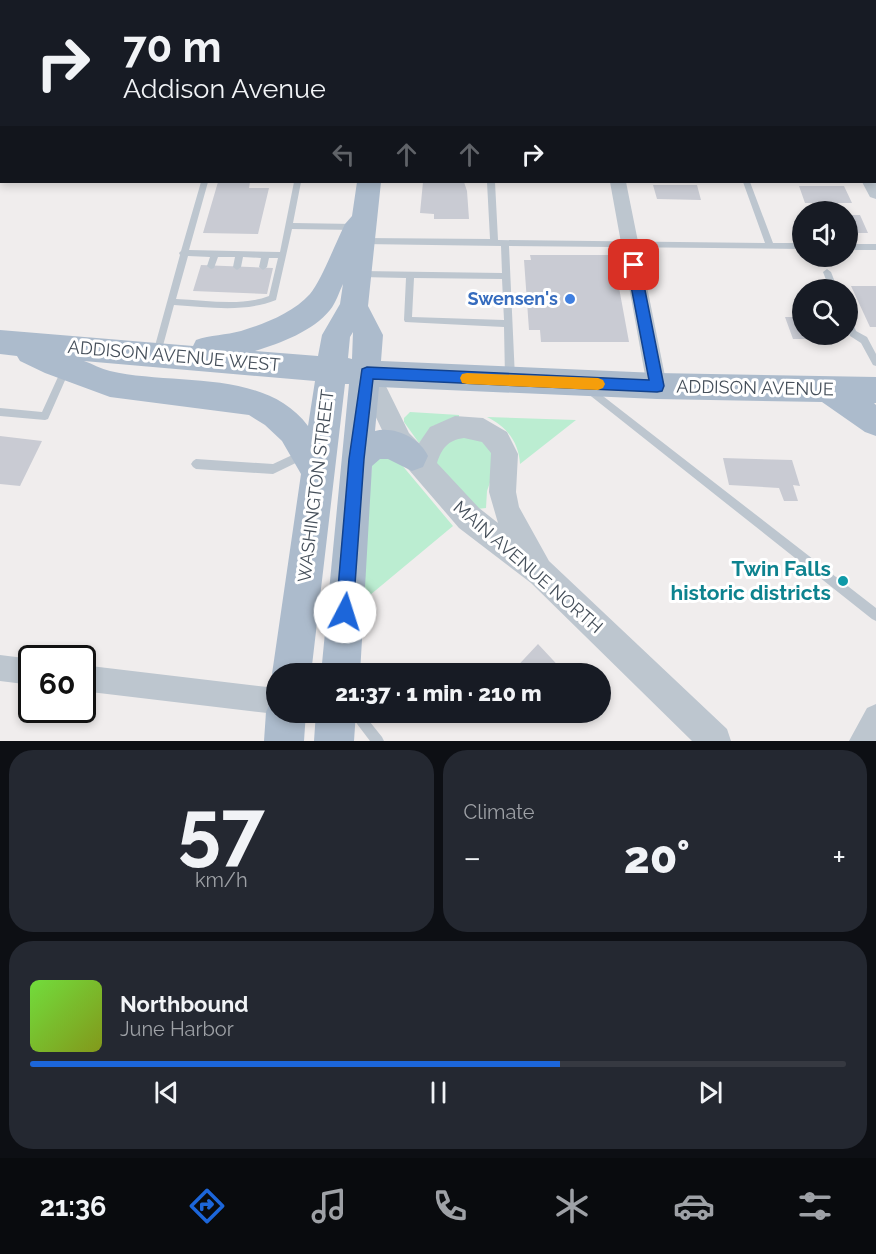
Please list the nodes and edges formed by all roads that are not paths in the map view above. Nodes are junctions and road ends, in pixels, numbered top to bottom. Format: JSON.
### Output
{"nodes":[{"id":1,"x":204,"y":183,"type":"edge"},
{"id":2,"x":297,"y":183,"type":"edge"},
{"id":3,"x":369,"y":183,"type":"edge"},
{"id":4,"x":491,"y":183,"type":"edge"},
{"id":5,"x":618,"y":183,"type":"edge"},
{"id":6,"x":747,"y":183,"type":"edge"},
{"id":7,"x":288,"y":226,"type":"junction"},
{"id":8,"x":361,"y":229,"type":"junction"},
{"id":9,"x":494,"y":243,"type":"junction"},
{"id":10,"x":506,"y":243,"type":"junction"},
{"id":11,"x":630,"y":244,"type":"junction"},
{"id":12,"x":770,"y":246,"type":"junction"},
{"id":13,"x":792,"y":246,"type":"edge"},
{"id":14,"x":858,"y":247,"type":"edge"},
{"id":15,"x":876,"y":247,"type":"edge"},
{"id":16,"x":183,"y":253,"type":"junction"},
{"id":17,"x":215,"y":253,"type":"junction"},
{"id":18,"x":240,"y":254,"type":"junction"},
{"id":19,"x":266,"y":255,"type":"junction"},
{"id":20,"x":283,"y":255,"type":"junction"},
{"id":21,"x":211,"y":266,"type":"dead end"},
{"id":22,"x":237,"y":267,"type":"dead end"},
{"id":23,"x":263,"y":267,"type":"dead end"},
{"id":24,"x":827,"y":272,"type":"dead end"},
{"id":25,"x":359,"y":274,"type":"junction"},
{"id":26,"x":410,"y":275,"type":"junction"},
{"id":27,"x":507,"y":276,"type":"junction"},
{"id":28,"x":830,"y":279,"type":"edge"},
{"id":29,"x":203,"y":291,"type":"dead end"},
{"id":30,"x":231,"y":292,"type":"dead end"},
{"id":31,"x":256,"y":293,"type":"dead end"},
{"id":32,"x":171,"y":302,"type":"junction"},
{"id":33,"x":201,"y":302,"type":"junction"},
{"id":34,"x":228,"y":304,"type":"junction"},
{"id":35,"x":254,"y":304,"type":"junction"},
{"id":36,"x":508,"y":324,"type":"junction"},
{"id":37,"x":858,"y":336,"type":"edge"},
{"id":38,"x":6,"y":342,"type":"edge"},
{"id":39,"x":159,"y":355,"type":"junction"},
{"id":40,"x":876,"y":362,"type":"edge"},
{"id":41,"x":67,"y":368,"type":"junction"},
{"id":42,"x":348,"y":371,"type":"junction"},
{"id":43,"x":510,"y":380,"type":"junction"},
{"id":44,"x":583,"y":384,"type":"junction"},
{"id":45,"x":657,"y":386,"type":"junction"},
{"id":46,"x":829,"y":390,"type":"junction"},
{"id":47,"x":876,"y":390,"type":"edge"},
{"id":48,"x":0,"y":412,"type":"edge"},
{"id":49,"x":876,"y":422,"type":"edge"},
{"id":50,"x":356,"y":459,"type":"junction"},
{"id":51,"x":417,"y":462,"type":"junction"},
{"id":52,"x":196,"y":464,"type":"dead end"},
{"id":53,"x":313,"y":464,"type":"junction"},
{"id":54,"x":542,"y":573,"type":"junction"},
{"id":55,"x":876,"y":615,"type":"edge"},
{"id":56,"x":292,"y":663,"type":"edge"},
{"id":57,"x":340,"y":663,"type":"edge"},
{"id":58,"x":0,"y":668,"type":"edge"},
{"id":59,"x":18,"y":670,"type":"edge"},
{"id":60,"x":96,"y":680,"type":"edge"},
{"id":61,"x":266,"y":700,"type":"edge"},
{"id":62,"x":876,"y":717,"type":"edge"},
{"id":63,"x":285,"y":723,"type":"edge"},
{"id":64,"x":335,"y":723,"type":"edge"},
{"id":65,"x":363,"y":723,"type":"edge"},
{"id":66,"x":284,"y":741,"type":"edge"},
{"id":67,"x":334,"y":741,"type":"edge"},
{"id":68,"x":378,"y":741,"type":"edge"},
{"id":69,"x":716,"y":741,"type":"edge"},
{"id":70,"x":862,"y":741,"type":"edge"}],
"edges":[{"from":1,"to":16,"type":"lane"},
{"from":2,"to":7,"type":"lane"},
{"from":3,"to":8,"type":"main road"},
{"from":4,"to":9,"type":"lane"},
{"from":5,"to":11,"type":"street"},
{"from":6,"to":12,"type":"lane"},
{"from":7,"to":8,"type":"lane"},
{"from":7,"to":20,"type":"lane"},
{"from":8,"to":9,"type":"lane"},
{"from":8,"to":25,"type":"main road"},
{"from":8,"to":39,"type":"main road"},
{"from":9,"to":10,"type":"lane"},
{"from":10,"to":11,"type":"lane"},
{"from":10,"to":27,"type":"lane"},
{"from":11,"to":12,"type":"lane"},
{"from":11,"to":45,"type":"street"},
{"from":12,"to":13,"type":"lane"},
{"from":14,"to":15,"type":"lane"},
{"from":16,"to":17,"type":"lane"},
{"from":16,"to":32,"type":"lane"},
{"from":17,"to":18,"type":"lane"},
{"from":17,"to":21,"type":"lane"},
{"from":18,"to":19,"type":"lane"},
{"from":18,"to":22,"type":"lane"},
{"from":19,"to":20,"type":"lane"},
{"from":19,"to":23,"type":"lane"},
{"from":20,"to":35,"type":"lane"},
{"from":24,"to":28,"type":"lane"},
{"from":25,"to":26,"type":"lane"},
{"from":25,"to":42,"type":"main road"},
{"from":26,"to":27,"type":"lane"},
{"from":26,"to":36,"type":"lane"},
{"from":27,"to":36,"type":"lane"},
{"from":29,"to":33,"type":"lane"},
{"from":30,"to":34,"type":"lane"},
{"from":31,"to":35,"type":"lane"},
{"from":32,"to":33,"type":"lane"},
{"from":32,"to":39,"type":"lane"},
{"from":33,"to":34,"type":"lane"},
{"from":34,"to":35,"type":"lane"},
{"from":36,"to":43,"type":"lane"},
{"from":37,"to":40,"type":"lane"},
{"from":38,"to":39,"type":"main road","name":"ADDISON AVENUE WEST"},
{"from":38,"to":41,"type":"main road"},
{"from":39,"to":42,"type":"main road","name":"ADDISON AVENUE WEST"},
{"from":41,"to":48,"type":"lane"},
{"from":41,"to":53,"type":"main road"},
{"from":42,"to":43,"type":"main road","name":"ADDISON AVENUE"},
{"from":42,"to":50,"type":"main road","name":"WASHINGTON STREET"},
{"from":42,"to":51,"type":"street","name":"MAIN AVENUE NORTH"},
{"from":42,"to":53,"type":"main road","name":"WASHINGTON STREET"},
{"from":43,"to":44,"type":"main road","name":"ADDISON AVENUE"},
{"from":44,"to":45,"type":"main road","name":"ADDISON AVENUE"},
{"from":44,"to":55,"type":"lane"},
{"from":45,"to":46,"type":"main road","name":"ADDISON AVENUE"},
{"from":46,"to":47,"type":"main road","name":"ADDISON AVENUE"},
{"from":46,"to":49,"type":"main road"},
{"from":50,"to":51,"type":"main road"},
{"from":50,"to":57,"type":"main road","name":"WASHINGTON STREET"},
{"from":51,"to":54,"type":"street","name":"MAIN AVENUE NORTH"},
{"from":51,"to":54,"type":"street"},
{"from":52,"to":53,"type":"lane"},
{"from":53,"to":56,"type":"main road","name":"WASHINGTON STREET"},
{"from":54,"to":69,"type":"street","name":"MAIN AVENUE NORTH"},
{"from":58,"to":59,"type":"street"},
{"from":60,"to":61,"type":"street"},
{"from":62,"to":70,"type":"street"},
{"from":63,"to":66,"type":"main road"},
{"from":64,"to":67,"type":"main road"},
{"from":65,"to":68,"type":"lane"}]}
